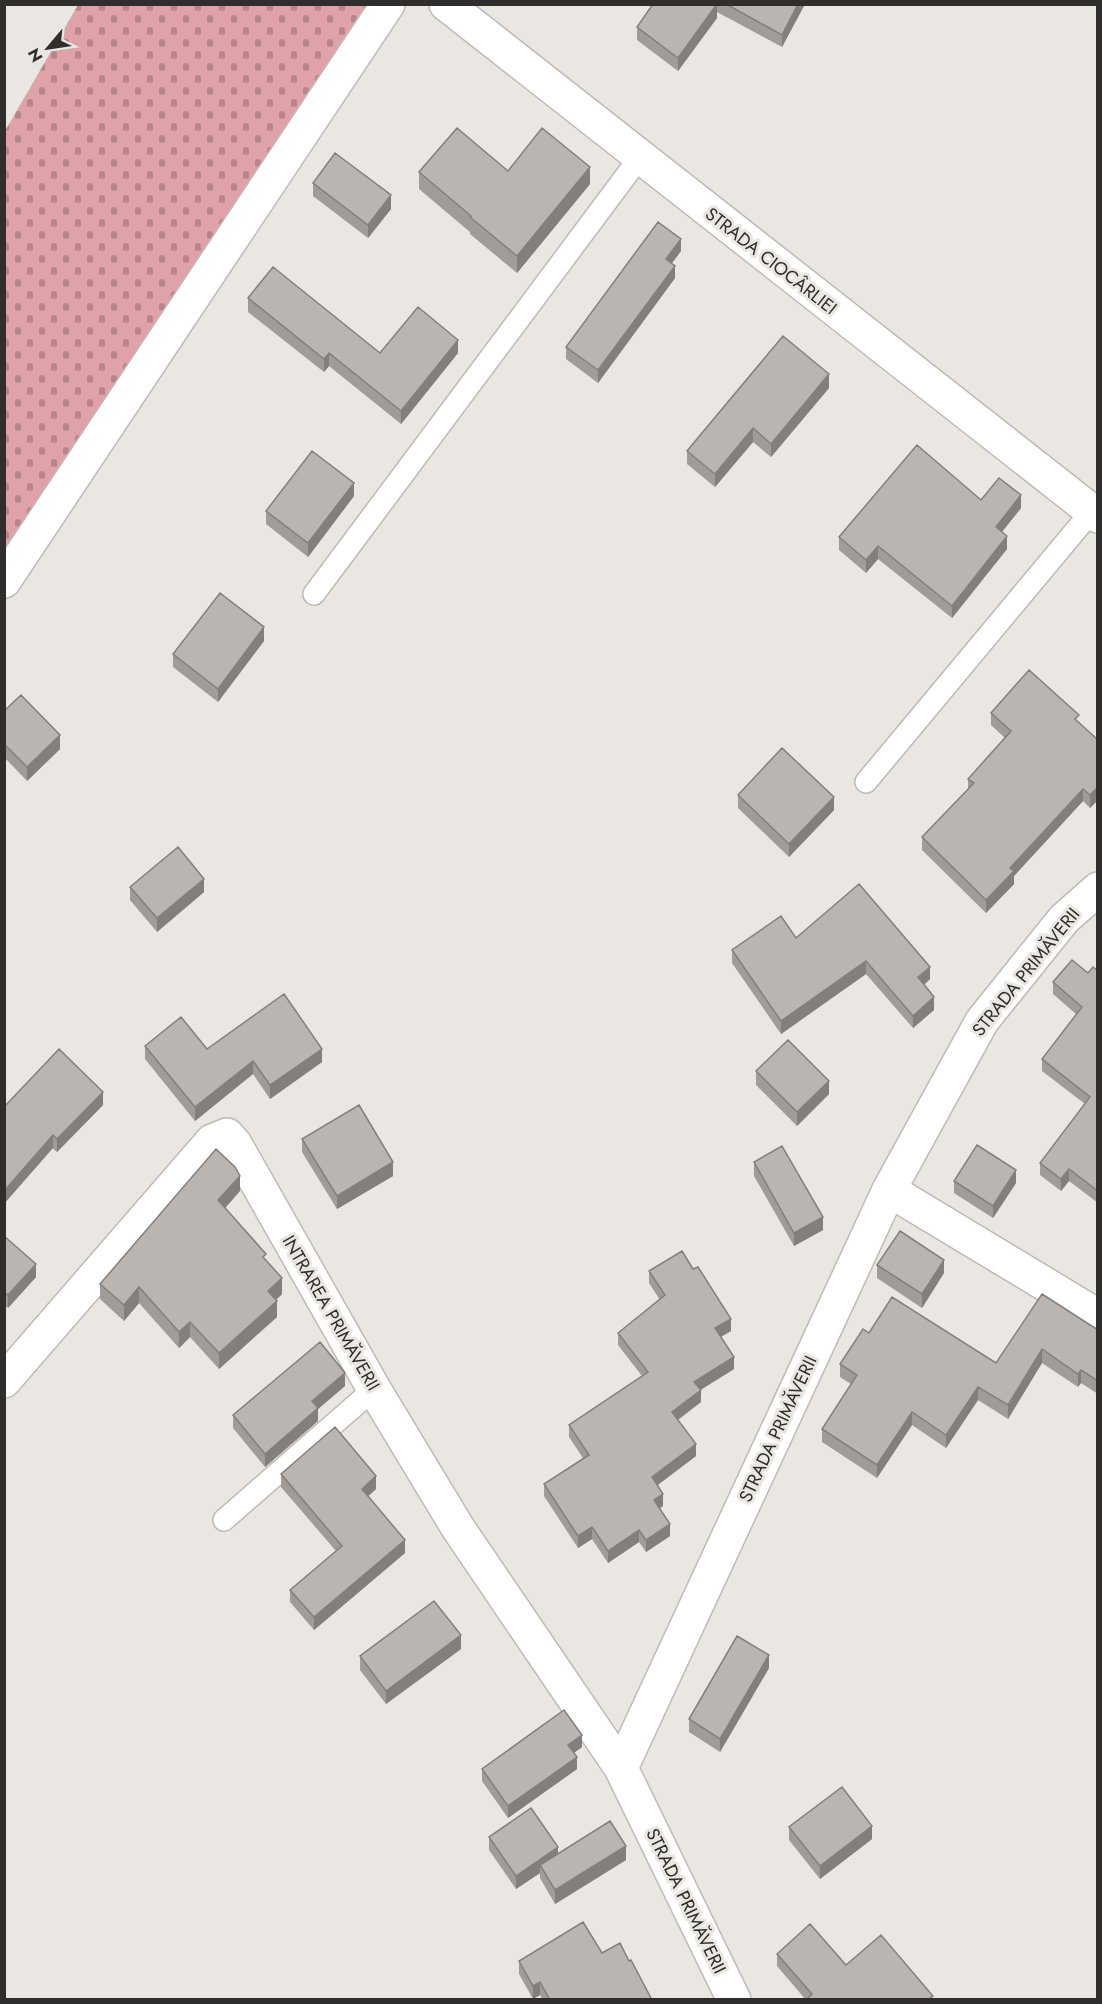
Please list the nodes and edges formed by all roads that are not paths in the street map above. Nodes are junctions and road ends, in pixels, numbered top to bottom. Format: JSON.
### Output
{"nodes":[{"id":1,"x":388,"y":4,"type":"edge"},
{"id":2,"x":446,"y":4,"type":"edge"},
{"id":3,"x":640,"y":157,"type":"junction"},
{"id":4,"x":1094,"y":514,"type":"edge"},
{"id":5,"x":4,"y":582,"type":"edge"},
{"id":6,"x":314,"y":594,"type":"dead end"},
{"id":7,"x":866,"y":782,"type":"dead end"},
{"id":8,"x":1098,"y":889,"type":"edge"},
{"id":9,"x":889,"y":1190,"type":"junction"},
{"id":10,"x":1098,"y":1316,"type":"edge"},
{"id":11,"x":4,"y":1381,"type":"edge"},
{"id":12,"x":374,"y":1389,"type":"junction"},
{"id":13,"x":224,"y":1520,"type":"dead end"},
{"id":14,"x":621,"y":1768,"type":"junction"},
{"id":15,"x":734,"y":2000,"type":"edge"}],
"edges":[{"from":1,"to":5,"type":"street"},
{"from":2,"to":3,"type":"street","name":"STRADA CIOCÂRLIEI"},
{"from":3,"to":4,"type":"street","name":"STRADA CIOCÂRLIEI"},
{"from":3,"to":6,"type":"lane"},
{"from":4,"to":7,"type":"lane"},
{"from":8,"to":9,"type":"street","name":"STRADA PRIMĂVERII"},
{"from":9,"to":10,"type":"street"},
{"from":9,"to":14,"type":"street","name":"STRADA PRIMĂVERII"},
{"from":11,"to":12,"type":"street","name":"INTRAREA PRIMĂVERII"},
{"from":12,"to":13,"type":"lane"},
{"from":12,"to":14,"type":"street","name":"INTRAREA PRIMĂVERII"},
{"from":14,"to":15,"type":"street","name":"STRADA PRIMĂVERII"}]}
